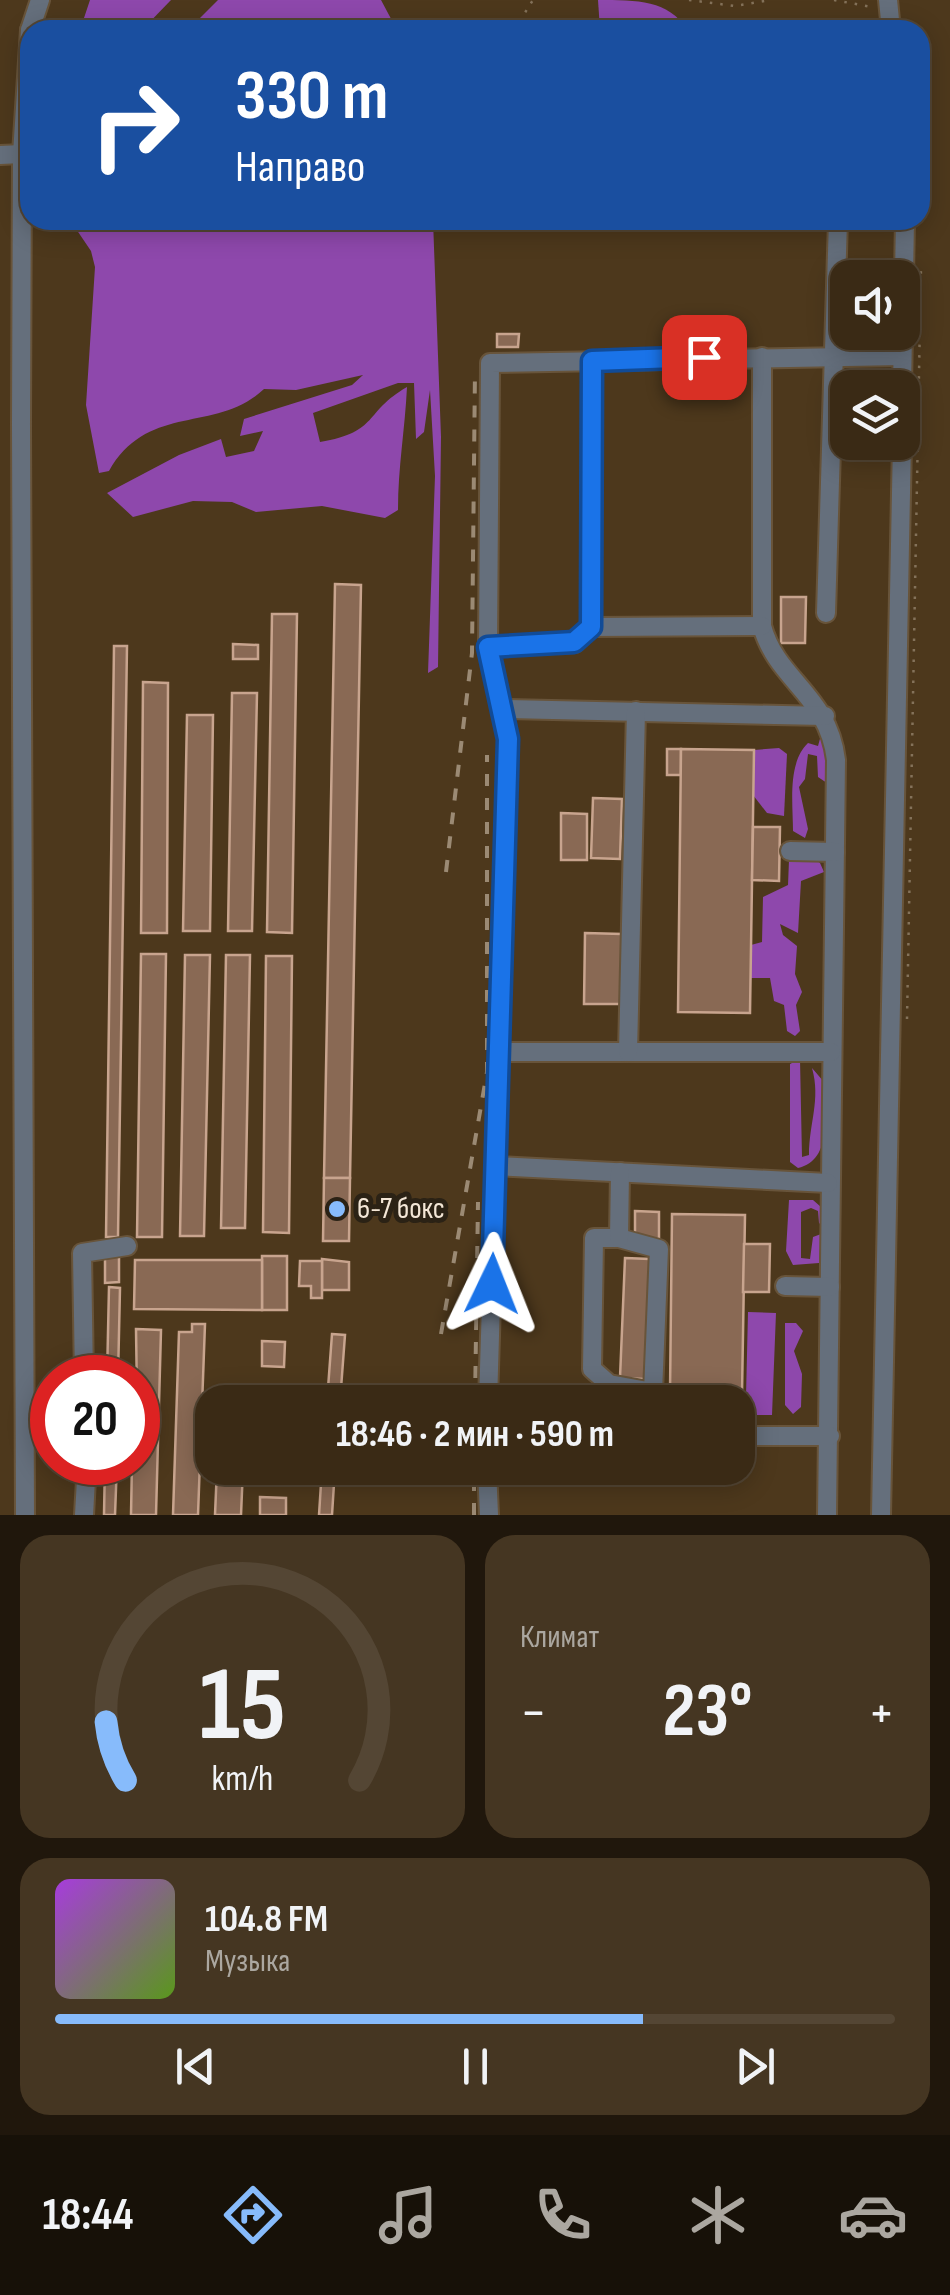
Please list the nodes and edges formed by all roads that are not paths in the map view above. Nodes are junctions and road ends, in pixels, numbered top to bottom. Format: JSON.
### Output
{"nodes":[{"id":1,"x":22,"y":230,"type":"edge"},
{"id":2,"x":838,"y":230,"type":"edge"},
{"id":3,"x":905,"y":230,"type":"edge"},
{"id":4,"x":902,"y":356,"type":"junction"},
{"id":5,"x":762,"y":357,"type":"junction"},
{"id":6,"x":836,"y":358,"type":"junction"},
{"id":7,"x":592,"y":361,"type":"junction"},
{"id":8,"x":902,"y":370,"type":"edge"},
{"id":9,"x":902,"y":460,"type":"edge"},
{"id":10,"x":826,"y":613,"type":"dead end"},
{"id":11,"x":762,"y":626,"type":"junction"},
{"id":12,"x":591,"y":627,"type":"junction"},
{"id":13,"x":488,"y":647,"type":"junction"},
{"id":14,"x":504,"y":709,"type":"junction"},
{"id":15,"x":636,"y":711,"type":"junction"},
{"id":16,"x":825,"y":716,"type":"junction"},
{"id":17,"x":790,"y":851,"type":"dead end"},
{"id":18,"x":835,"y":852,"type":"junction"},
{"id":19,"x":502,"y":1052,"type":"junction"},
{"id":20,"x":628,"y":1052,"type":"junction"},
{"id":21,"x":831,"y":1052,"type":"junction"},
{"id":22,"x":496,"y":1166,"type":"junction"},
{"id":23,"x":620,"y":1172,"type":"junction"},
{"id":24,"x":828,"y":1183,"type":"junction"},
{"id":25,"x":619,"y":1238,"type":"junction"},
{"id":26,"x":127,"y":1246,"type":"dead end"},
{"id":27,"x":785,"y":1286,"type":"dead end"},
{"id":28,"x":830,"y":1287,"type":"junction"},
{"id":29,"x":84,"y":1355,"type":"edge"},
{"id":30,"x":489,"y":1385,"type":"edge"},
{"id":31,"x":611,"y":1385,"type":"edge"},
{"id":32,"x":653,"y":1385,"type":"edge"},
{"id":33,"x":755,"y":1436,"type":"edge"},
{"id":34,"x":830,"y":1436,"type":"junction"},
{"id":35,"x":86,"y":1485,"type":"edge"},
{"id":36,"x":488,"y":1485,"type":"edge"},
{"id":37,"x":25,"y":1515,"type":"edge"},
{"id":38,"x":84,"y":1515,"type":"edge"},
{"id":39,"x":489,"y":1515,"type":"edge"},
{"id":40,"x":828,"y":1515,"type":"edge"},
{"id":41,"x":880,"y":1515,"type":"edge"}],
"edges":[{"from":1,"to":37,"type":"street"},
{"from":2,"to":6,"type":"street"},
{"from":3,"to":4,"type":"street"},
{"from":4,"to":6,"type":"street"},
{"from":4,"to":8,"type":"street"},
{"from":5,"to":6,"type":"street"},
{"from":5,"to":7,"type":"street"},
{"from":5,"to":11,"type":"street"},
{"from":6,"to":10,"type":"street"},
{"from":7,"to":12,"type":"street"},
{"from":7,"to":13,"type":"street"},
{"from":9,"to":41,"type":"street"},
{"from":11,"to":12,"type":"street"},
{"from":11,"to":16,"type":"street"},
{"from":12,"to":13,"type":"street"},
{"from":13,"to":14,"type":"street"},
{"from":14,"to":15,"type":"street"},
{"from":14,"to":19,"type":"street"},
{"from":15,"to":16,"type":"street"},
{"from":15,"to":20,"type":"street"},
{"from":16,"to":18,"type":"street"},
{"from":17,"to":18,"type":"street"},
{"from":18,"to":21,"type":"street"},
{"from":19,"to":20,"type":"street"},
{"from":19,"to":22,"type":"street"},
{"from":20,"to":21,"type":"street"},
{"from":21,"to":24,"type":"street"},
{"from":22,"to":23,"type":"street"},
{"from":22,"to":30,"type":"street"},
{"from":23,"to":24,"type":"street"},
{"from":23,"to":25,"type":"street"},
{"from":24,"to":28,"type":"street"},
{"from":25,"to":31,"type":"street"},
{"from":25,"to":32,"type":"street"},
{"from":26,"to":29,"type":"street"},
{"from":27,"to":28,"type":"street"},
{"from":28,"to":34,"type":"street"},
{"from":33,"to":34,"type":"street"},
{"from":34,"to":40,"type":"street"},
{"from":35,"to":38,"type":"street"},
{"from":36,"to":39,"type":"street"}]}
